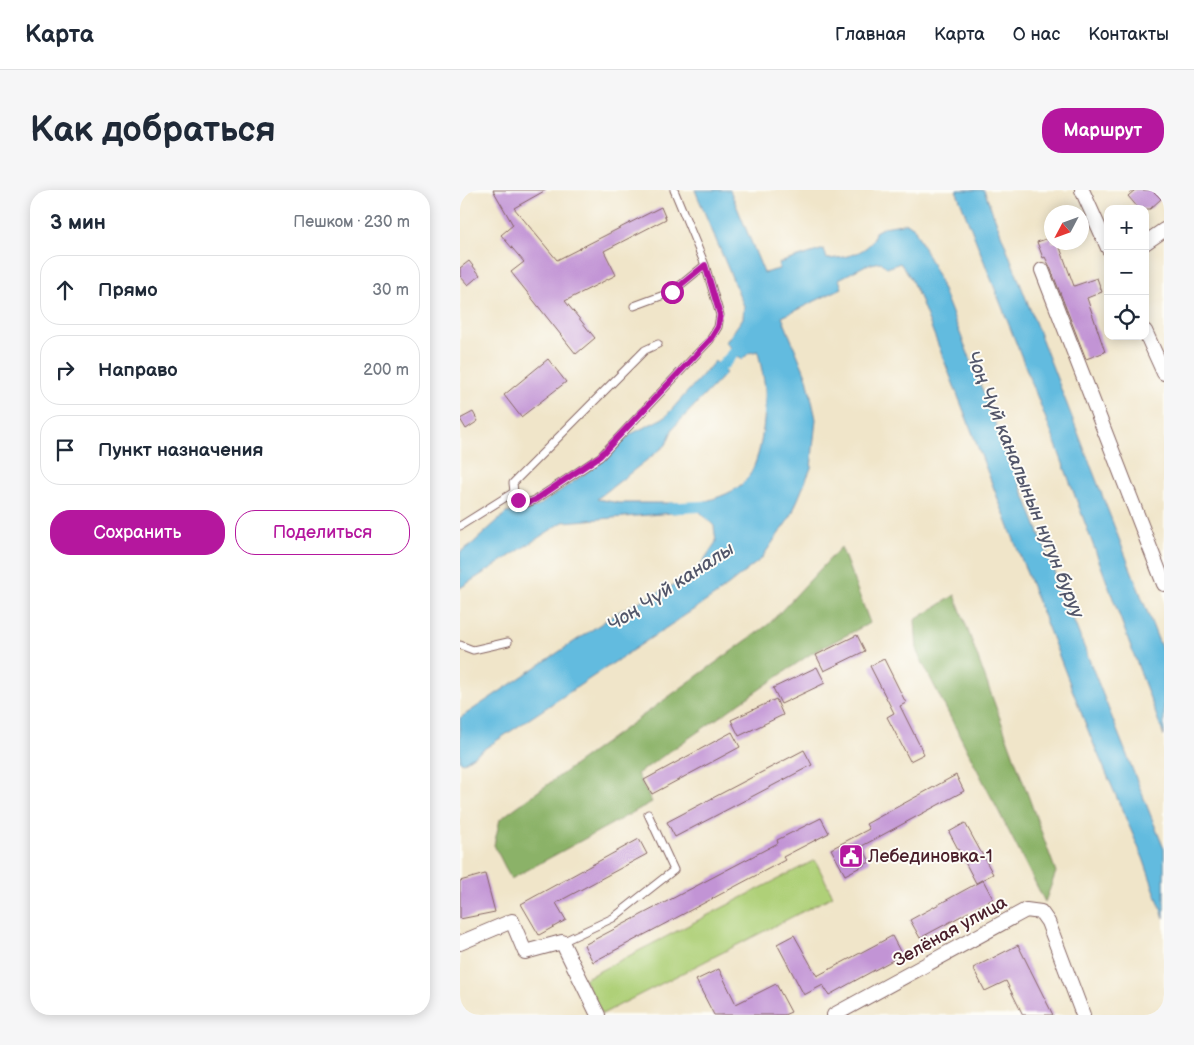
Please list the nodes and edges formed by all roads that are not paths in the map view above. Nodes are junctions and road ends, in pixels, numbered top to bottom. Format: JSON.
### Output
{"nodes":[{"id":1,"x":674,"y":190,"type":"edge"},
{"id":2,"x":1082,"y":190,"type":"edge"},
{"id":3,"x":1164,"y":230,"type":"edge"},
{"id":4,"x":1104,"y":239,"type":"edge"},
{"id":5,"x":1149,"y":240,"type":"edge"},
{"id":6,"x":705,"y":265,"type":"junction"},
{"id":7,"x":1042,"y":270,"type":"dead end"},
{"id":8,"x":634,"y":306,"type":"dead end"},
{"id":9,"x":1149,"y":340,"type":"edge"},
{"id":10,"x":658,"y":344,"type":"dead end"},
{"id":11,"x":1164,"y":373,"type":"edge"},
{"id":12,"x":514,"y":492,"type":"junction"},
{"id":13,"x":460,"y":526,"type":"edge"},
{"id":14,"x":1164,"y":584,"type":"edge"},
{"id":15,"x":508,"y":642,"type":"dead end"},
{"id":16,"x":460,"y":645,"type":"edge"},
{"id":17,"x":648,"y":814,"type":"dead end"},
{"id":18,"x":562,"y":942,"type":"junction"},
{"id":19,"x":460,"y":943,"type":"edge"},
{"id":20,"x":598,"y":1015,"type":"edge"},
{"id":21,"x":834,"y":1015,"type":"edge"},
{"id":22,"x":1083,"y":1015,"type":"edge"}],
"edges":[{"from":1,"to":6,"type":"lane"},
{"from":2,"to":4,"type":"street"},
{"from":3,"to":5,"type":"street"},
{"from":6,"to":8,"type":"lane"},
{"from":6,"to":12,"type":"lane"},
{"from":7,"to":14,"type":"street"},
{"from":9,"to":11,"type":"street"},
{"from":10,"to":12,"type":"lane"},
{"from":12,"to":13,"type":"lane"},
{"from":15,"to":16,"type":"lane"},
{"from":17,"to":18,"type":"lane"},
{"from":18,"to":19,"type":"street"},
{"from":18,"to":20,"type":"street"},
{"from":21,"to":22,"type":"street","name":"Зелёная улица"}]}
